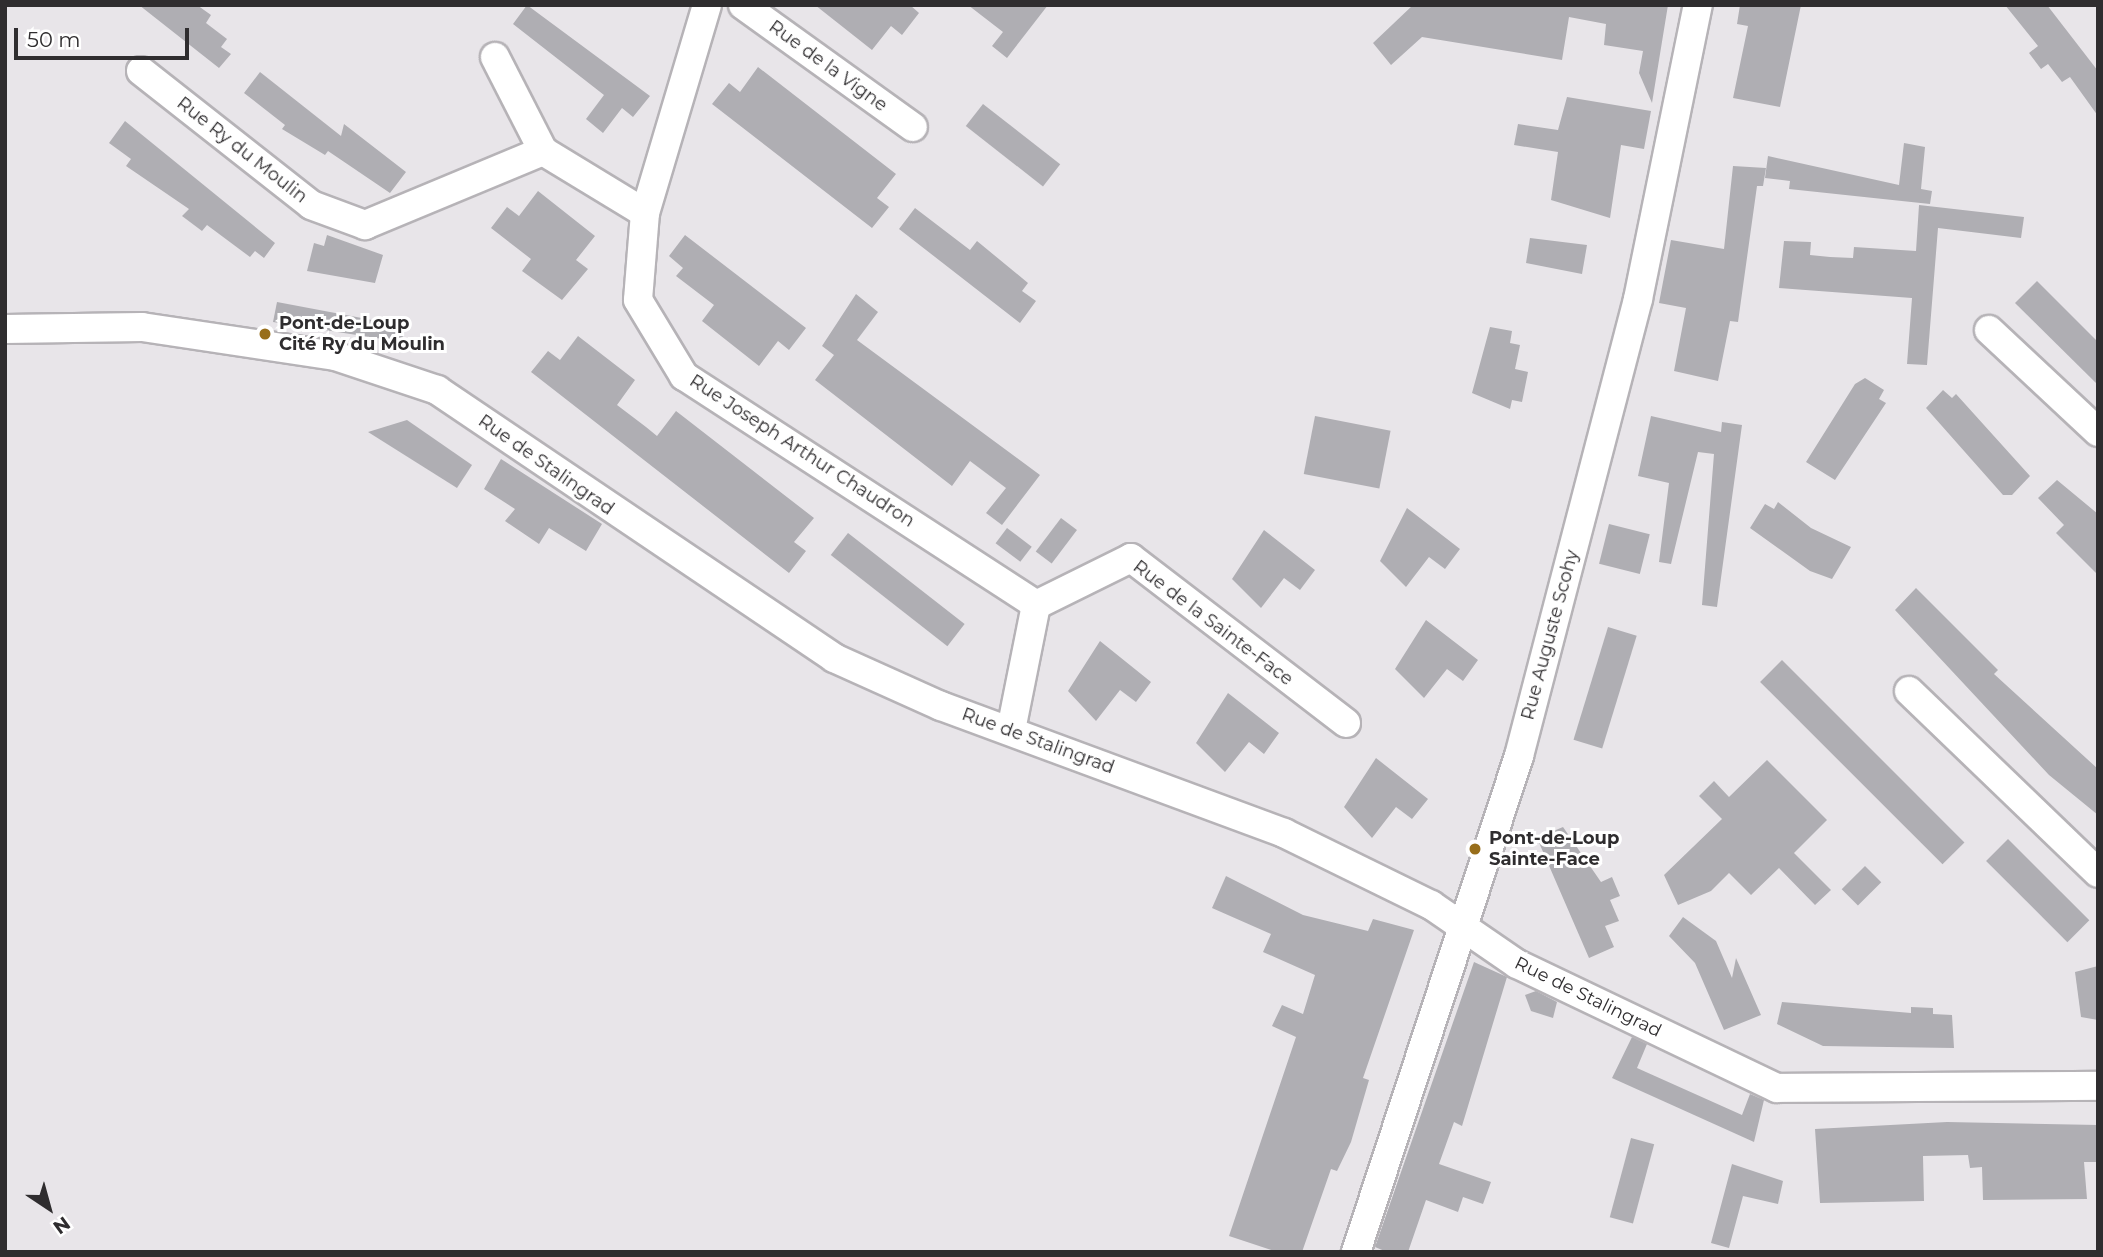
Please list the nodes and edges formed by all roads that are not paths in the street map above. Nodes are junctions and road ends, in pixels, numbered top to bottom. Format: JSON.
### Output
{"nodes":[{"id":1,"x":707,"y":5,"type":"edge"},
{"id":2,"x":743,"y":5,"type":"edge"},
{"id":3,"x":1698,"y":5,"type":"edge"},
{"id":4,"x":495,"y":57,"type":"dead end"},
{"id":5,"x":141,"y":71,"type":"dead end"},
{"id":6,"x":913,"y":127,"type":"dead end"},
{"id":7,"x":543,"y":151,"type":"junction"},
{"id":8,"x":645,"y":213,"type":"junction"},
{"id":9,"x":5,"y":329,"type":"edge"},
{"id":10,"x":1989,"y":330,"type":"dead end"},
{"id":11,"x":2098,"y":432,"type":"edge"},
{"id":12,"x":1036,"y":606,"type":"junction"},
{"id":13,"x":1909,"y":691,"type":"dead end"},
{"id":14,"x":1346,"y":723,"type":"dead end"},
{"id":15,"x":1011,"y":730,"type":"junction"},
{"id":16,"x":2098,"y":873,"type":"edge"},
{"id":17,"x":1463,"y":928,"type":"junction"},
{"id":18,"x":2098,"y":1086,"type":"edge"},
{"id":19,"x":1356,"y":1252,"type":"edge"}],
"edges":[{"from":1,"to":8,"type":"street","name":"Rue Joseph Arthur Chaudron"},
{"from":2,"to":6,"type":"street","name":"Rue de la Vigne"},
{"from":3,"to":17,"type":"street","name":"Rue Auguste Scohy"},
{"from":4,"to":7,"type":"street"},
{"from":5,"to":7,"type":"street","name":"Rue Ry du Moulin"},
{"from":7,"to":8,"type":"street"},
{"from":8,"to":12,"type":"street","name":"Rue Joseph Arthur Chaudron"},
{"from":9,"to":15,"type":"street","name":"Rue de Stalingrad"},
{"from":10,"to":11,"type":"street"},
{"from":12,"to":14,"type":"street","name":"Rue de la Sainte-Face"},
{"from":12,"to":15,"type":"street"},
{"from":13,"to":16,"type":"street"},
{"from":15,"to":17,"type":"street","name":"Rue de Stalingrad"},
{"from":17,"to":18,"type":"street","name":"Rue de Stalingrad"},
{"from":17,"to":19,"type":"street","name":"Rue Auguste Scohy"}]}
